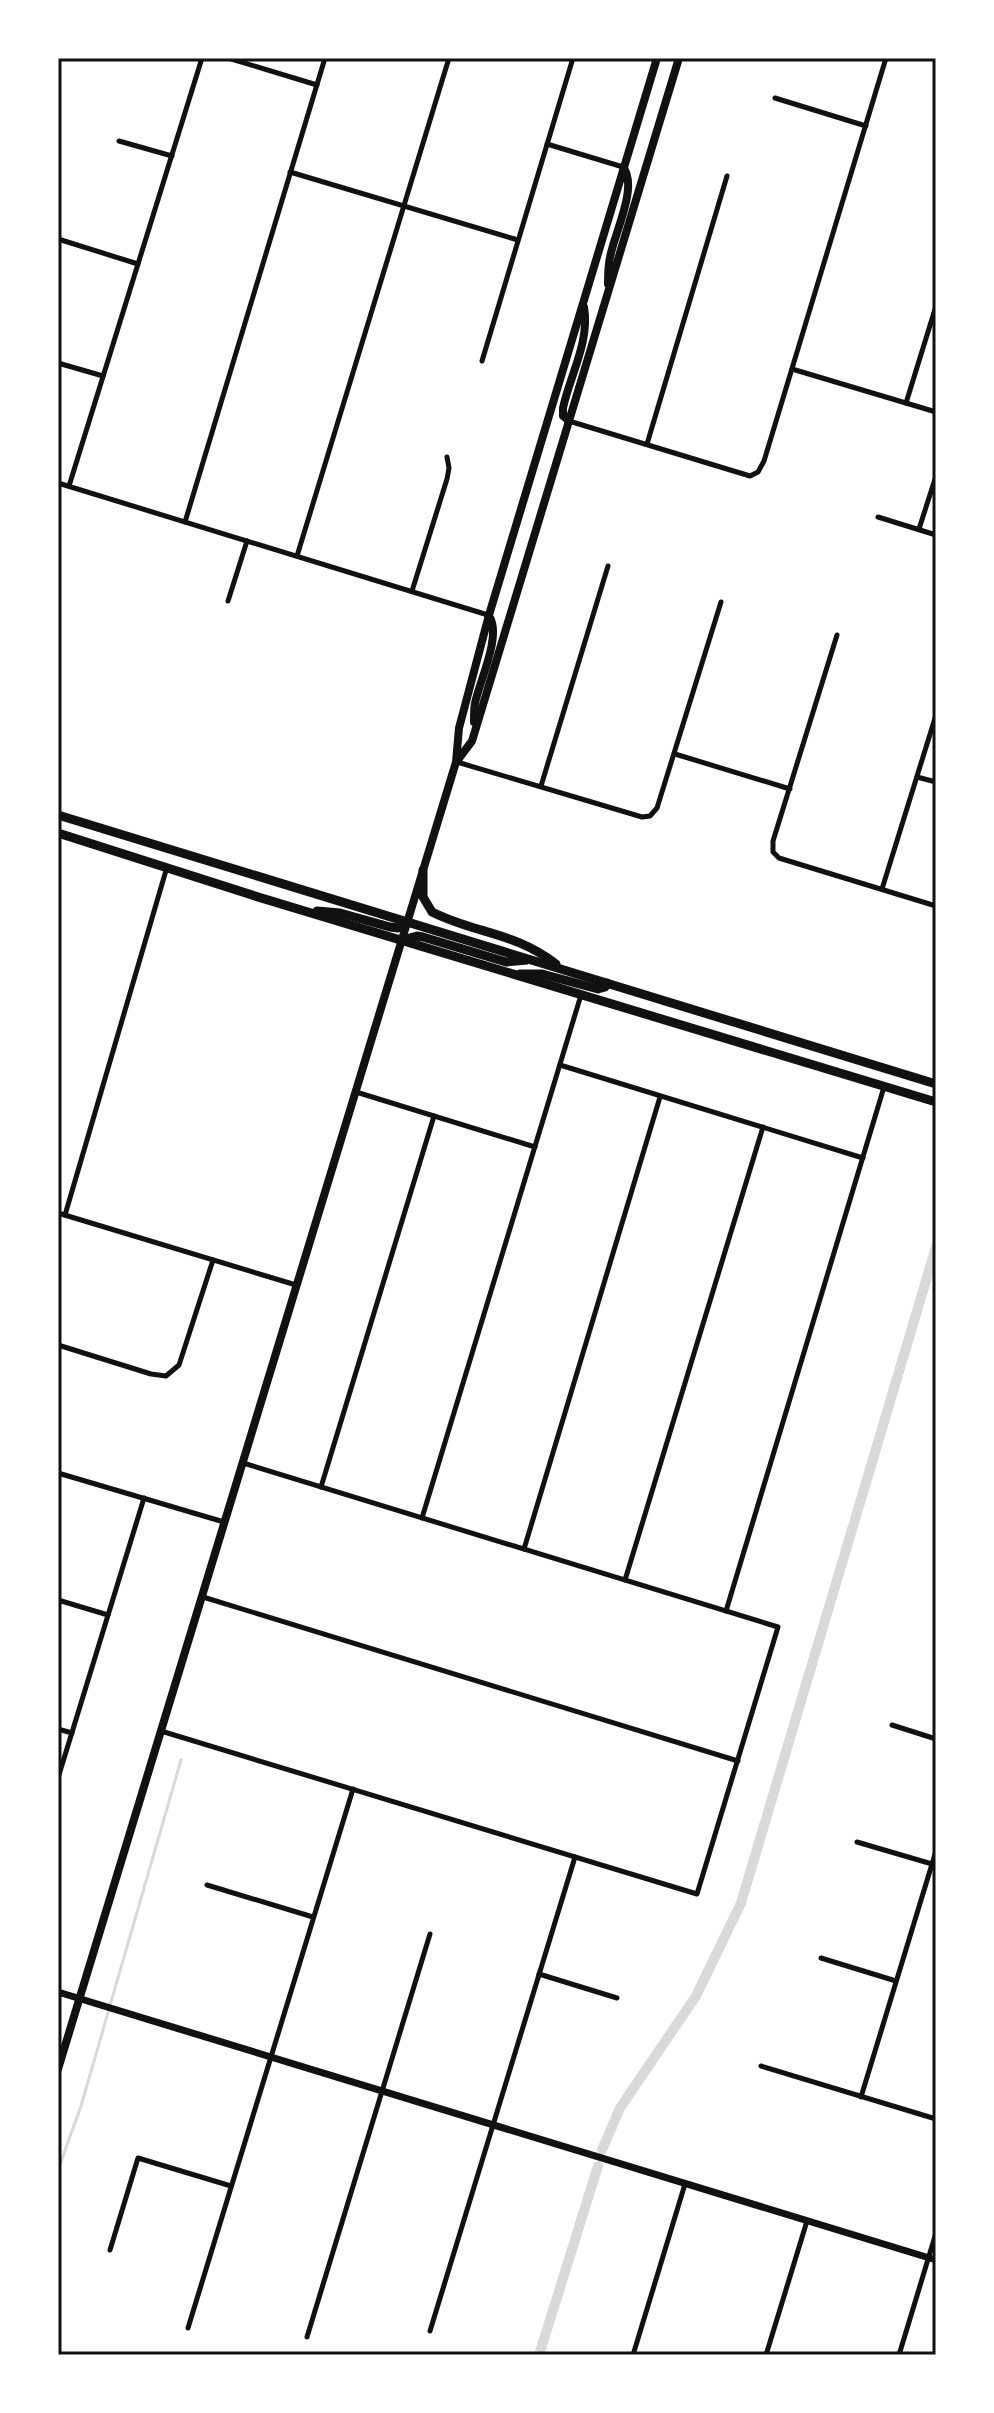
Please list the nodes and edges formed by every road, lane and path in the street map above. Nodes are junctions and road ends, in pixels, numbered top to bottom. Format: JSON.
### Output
{"nodes":[{"id":1,"x":202,"y":58,"type":"edge"},
{"id":2,"x":228,"y":58,"type":"edge"},
{"id":3,"x":325,"y":58,"type":"edge"},
{"id":4,"x":449,"y":58,"type":"edge"},
{"id":5,"x":573,"y":58,"type":"edge"},
{"id":6,"x":657,"y":58,"type":"edge"},
{"id":7,"x":679,"y":58,"type":"edge"},
{"id":8,"x":886,"y":58,"type":"edge"},
{"id":9,"x":317,"y":85,"type":"junction"},
{"id":10,"x":775,"y":98,"type":"dead end"},
{"id":11,"x":866,"y":126,"type":"junction"},
{"id":12,"x":119,"y":141,"type":"dead end"},
{"id":13,"x":547,"y":144,"type":"junction"},
{"id":14,"x":172,"y":156,"type":"junction"},
{"id":15,"x":623,"y":167,"type":"junction"},
{"id":16,"x":290,"y":172,"type":"junction"},
{"id":17,"x":727,"y":176,"type":"dead end"},
{"id":18,"x":404,"y":206,"type":"junction"},
{"id":19,"x":58,"y":239,"type":"edge"},
{"id":20,"x":518,"y":240,"type":"junction"},
{"id":21,"x":138,"y":264,"type":"junction"},
{"id":22,"x":608,"y":293,"type":"junction"},
{"id":23,"x":583,"y":303,"type":"junction"},
{"id":24,"x":936,"y":306,"type":"edge"},
{"id":25,"x":482,"y":361,"type":"dead end"},
{"id":26,"x":58,"y":363,"type":"edge"},
{"id":27,"x":792,"y":369,"type":"junction"},
{"id":28,"x":103,"y":376,"type":"junction"},
{"id":29,"x":906,"y":403,"type":"junction"},
{"id":30,"x":936,"y":412,"type":"edge"},
{"id":31,"x":569,"y":421,"type":"junction"},
{"id":32,"x":647,"y":444,"type":"junction"},
{"id":33,"x":447,"y":457,"type":"dead end"},
{"id":34,"x":936,"y":476,"type":"edge"},
{"id":35,"x":58,"y":483,"type":"edge"},
{"id":36,"x":69,"y":486,"type":"junction"},
{"id":37,"x":878,"y":517,"type":"dead end"},
{"id":38,"x":185,"y":522,"type":"junction"},
{"id":39,"x":919,"y":529,"type":"junction"},
{"id":40,"x":936,"y":535,"type":"edge"},
{"id":41,"x":247,"y":541,"type":"junction"},
{"id":42,"x":297,"y":556,"type":"junction"},
{"id":43,"x":608,"y":566,"type":"dead end"},
{"id":44,"x":412,"y":591,"type":"junction"},
{"id":45,"x":228,"y":601,"type":"dead end"},
{"id":46,"x":721,"y":602,"type":"dead end"},
{"id":47,"x":489,"y":615,"type":"junction"},
{"id":48,"x":837,"y":635,"type":"dead end"},
{"id":49,"x":936,"y":715,"type":"edge"},
{"id":50,"x":474,"y":735,"type":"junction"},
{"id":51,"x":675,"y":754,"type":"junction"},
{"id":52,"x":456,"y":762,"type":"junction"},
{"id":53,"x":917,"y":777,"type":"junction"},
{"id":54,"x":936,"y":782,"type":"edge"},
{"id":55,"x":541,"y":786,"type":"junction"},
{"id":56,"x":790,"y":789,"type":"junction"},
{"id":57,"x":58,"y":815,"type":"edge"},
{"id":58,"x":58,"y":833,"type":"edge"},
{"id":59,"x":167,"y":867,"type":"junction"},
{"id":60,"x":423,"y":870,"type":"junction"},
{"id":61,"x":882,"y":890,"type":"junction"},
{"id":62,"x":936,"y":906,"type":"edge"},
{"id":63,"x":301,"y":910,"type":"junction"},
{"id":64,"x":407,"y":921,"type":"junction"},
{"id":65,"x":401,"y":941,"type":"junction"},
{"id":66,"x":530,"y":959,"type":"junction"},
{"id":67,"x":562,"y":969,"type":"junction"},
{"id":68,"x":512,"y":974,"type":"junction"},
{"id":69,"x":607,"y":983,"type":"junction"},
{"id":70,"x":582,"y":994,"type":"junction"},
{"id":71,"x":560,"y":1065,"type":"junction"},
{"id":72,"x":936,"y":1084,"type":"edge"},
{"id":73,"x":885,"y":1086,"type":"junction"},
{"id":74,"x":355,"y":1092,"type":"junction"},
{"id":75,"x":660,"y":1097,"type":"junction"},
{"id":76,"x":936,"y":1102,"type":"edge"},
{"id":77,"x":434,"y":1116,"type":"junction"},
{"id":78,"x":763,"y":1127,"type":"junction"},
{"id":79,"x":535,"y":1147,"type":"junction"},
{"id":80,"x":863,"y":1158,"type":"junction"},
{"id":81,"x":58,"y":1213,"type":"edge"},
{"id":82,"x":65,"y":1215,"type":"junction"},
{"id":83,"x":213,"y":1260,"type":"junction"},
{"id":84,"x":296,"y":1285,"type":"junction"},
{"id":85,"x":58,"y":1345,"type":"edge"},
{"id":86,"x":242,"y":1463,"type":"junction"},
{"id":87,"x":58,"y":1473,"type":"edge"},
{"id":88,"x":321,"y":1487,"type":"junction"},
{"id":89,"x":144,"y":1498,"type":"junction"},
{"id":90,"x":422,"y":1518,"type":"junction"},
{"id":91,"x":224,"y":1522,"type":"junction"},
{"id":92,"x":524,"y":1549,"type":"junction"},
{"id":93,"x":625,"y":1580,"type":"junction"},
{"id":94,"x":202,"y":1597,"type":"junction"},
{"id":95,"x":58,"y":1600,"type":"edge"},
{"id":96,"x":726,"y":1611,"type":"junction"},
{"id":97,"x":108,"y":1615,"type":"junction"},
{"id":98,"x":892,"y":1725,"type":"dead end"},
{"id":99,"x":58,"y":1729,"type":"edge"},
{"id":100,"x":161,"y":1731,"type":"junction"},
{"id":101,"x":72,"y":1733,"type":"junction"},
{"id":102,"x":936,"y":1739,"type":"edge"},
{"id":103,"x":738,"y":1761,"type":"junction"},
{"id":104,"x":58,"y":1778,"type":"edge"},
{"id":105,"x":353,"y":1789,"type":"junction"},
{"id":106,"x":857,"y":1842,"type":"dead end"},
{"id":107,"x":936,"y":1851,"type":"edge"},
{"id":108,"x":575,"y":1857,"type":"junction"},
{"id":109,"x":932,"y":1864,"type":"junction"},
{"id":110,"x":207,"y":1885,"type":"dead end"},
{"id":111,"x":313,"y":1917,"type":"junction"},
{"id":112,"x":430,"y":1934,"type":"dead end"},
{"id":113,"x":821,"y":1958,"type":"dead end"},
{"id":114,"x":539,"y":1974,"type":"junction"},
{"id":115,"x":896,"y":1981,"type":"junction"},
{"id":116,"x":58,"y":1992,"type":"edge"},
{"id":117,"x":617,"y":1998,"type":"dead end"},
{"id":118,"x":79,"y":1999,"type":"junction"},
{"id":119,"x":271,"y":2057,"type":"junction"},
{"id":120,"x":761,"y":2066,"type":"dead end"},
{"id":121,"x":58,"y":2069,"type":"edge"},
{"id":122,"x":382,"y":2091,"type":"junction"},
{"id":123,"x":861,"y":2097,"type":"junction"},
{"id":124,"x":936,"y":2119,"type":"edge"},
{"id":125,"x":493,"y":2125,"type":"junction"},
{"id":126,"x":685,"y":2184,"type":"junction"},
{"id":127,"x":231,"y":2186,"type":"junction"},
{"id":128,"x":807,"y":2221,"type":"junction"},
{"id":129,"x":936,"y":2233,"type":"edge"},
{"id":130,"x":110,"y":2250,"type":"dead end"},
{"id":131,"x":932,"y":2259,"type":"edge"},
{"id":132,"x":188,"y":2328,"type":"dead end"},
{"id":133,"x":430,"y":2331,"type":"dead end"},
{"id":134,"x":307,"y":2337,"type":"dead end"},
{"id":135,"x":633,"y":2355,"type":"edge"},
{"id":136,"x":766,"y":2355,"type":"edge"},
{"id":137,"x":899,"y":2355,"type":"edge"}],
"edges":[{"from":1,"to":14,"type":"street"},
{"from":2,"to":9,"type":"street"},
{"from":3,"to":9,"type":"street"},
{"from":4,"to":18,"type":"street"},
{"from":5,"to":13,"type":"street"},
{"from":6,"to":15,"type":"main road"},
{"from":7,"to":22,"type":"main road"},
{"from":8,"to":11,"type":"street"},
{"from":9,"to":16,"type":"street"},
{"from":10,"to":11,"type":"street"},
{"from":11,"to":27,"type":"street"},
{"from":12,"to":14,"type":"street"},
{"from":13,"to":15,"type":"street"},
{"from":13,"to":20,"type":"street"},
{"from":14,"to":21,"type":"street"},
{"from":15,"to":22,"type":"main road"},
{"from":15,"to":23,"type":"main road"},
{"from":16,"to":18,"type":"street"},
{"from":16,"to":38,"type":"street"},
{"from":17,"to":32,"type":"street"},
{"from":18,"to":20,"type":"street"},
{"from":18,"to":42,"type":"street"},
{"from":19,"to":21,"type":"street"},
{"from":20,"to":25,"type":"street"},
{"from":21,"to":28,"type":"street"},
{"from":22,"to":31,"type":"main road"},
{"from":23,"to":31,"type":"main road"},
{"from":23,"to":47,"type":"main road"},
{"from":24,"to":29,"type":"street"},
{"from":26,"to":28,"type":"street"},
{"from":27,"to":29,"type":"street"},
{"from":27,"to":32,"type":"street"},
{"from":28,"to":36,"type":"street"},
{"from":29,"to":30,"type":"street"},
{"from":31,"to":32,"type":"street"},
{"from":31,"to":50,"type":"main road"},
{"from":33,"to":44,"type":"street"},
{"from":34,"to":39,"type":"street"},
{"from":35,"to":36,"type":"street"},
{"from":36,"to":38,"type":"street"},
{"from":37,"to":39,"type":"street"},
{"from":38,"to":41,"type":"street"},
{"from":39,"to":40,"type":"street"},
{"from":41,"to":42,"type":"street"},
{"from":41,"to":45,"type":"street"},
{"from":42,"to":44,"type":"street"},
{"from":43,"to":55,"type":"street"},
{"from":44,"to":47,"type":"street"},
{"from":46,"to":51,"type":"street"},
{"from":47,"to":50,"type":"main road"},
{"from":47,"to":52,"type":"main road"},
{"from":48,"to":56,"type":"street"},
{"from":49,"to":53,"type":"street"},
{"from":50,"to":52,"type":"main road"},
{"from":51,"to":55,"type":"street"},
{"from":51,"to":56,"type":"street"},
{"from":52,"to":55,"type":"street"},
{"from":52,"to":60,"type":"main road"},
{"from":53,"to":54,"type":"street"},
{"from":53,"to":61,"type":"street"},
{"from":56,"to":61,"type":"street"},
{"from":57,"to":64,"type":"main road"},
{"from":58,"to":59,"type":"main road"},
{"from":59,"to":63,"type":"main road"},
{"from":59,"to":82,"type":"street"},
{"from":60,"to":64,"type":"main road"},
{"from":60,"to":67,"type":"main road"},
{"from":61,"to":62,"type":"street"},
{"from":63,"to":64,"type":"main road"},
{"from":63,"to":65,"type":"main road"},
{"from":64,"to":65,"type":"main road"},
{"from":64,"to":66,"type":"main road"},
{"from":65,"to":66,"type":"main road"},
{"from":65,"to":68,"type":"main road"},
{"from":65,"to":74,"type":"main road"},
{"from":66,"to":67,"type":"main road"},
{"from":67,"to":69,"type":"main road"},
{"from":68,"to":69,"type":"main road"},
{"from":68,"to":70,"type":"main road"},
{"from":69,"to":72,"type":"main road"},
{"from":70,"to":71,"type":"street"},
{"from":70,"to":73,"type":"main road"},
{"from":71,"to":75,"type":"street"},
{"from":71,"to":79,"type":"street"},
{"from":73,"to":76,"type":"main road"},
{"from":73,"to":80,"type":"street"},
{"from":74,"to":77,"type":"street"},
{"from":74,"to":84,"type":"main road"},
{"from":75,"to":78,"type":"street"},
{"from":75,"to":92,"type":"street"},
{"from":77,"to":79,"type":"street"},
{"from":77,"to":88,"type":"street"},
{"from":78,"to":80,"type":"street"},
{"from":78,"to":93,"type":"street"},
{"from":79,"to":90,"type":"street"},
{"from":80,"to":96,"type":"street"},
{"from":81,"to":82,"type":"street"},
{"from":82,"to":83,"type":"street"},
{"from":83,"to":84,"type":"street"},
{"from":83,"to":85,"type":"street"},
{"from":84,"to":86,"type":"main road"},
{"from":86,"to":88,"type":"street"},
{"from":86,"to":91,"type":"main road"},
{"from":87,"to":89,"type":"street"},
{"from":88,"to":90,"type":"street"},
{"from":89,"to":91,"type":"street"},
{"from":89,"to":97,"type":"street"},
{"from":90,"to":92,"type":"street"},
{"from":91,"to":94,"type":"main road"},
{"from":92,"to":93,"type":"street"},
{"from":93,"to":96,"type":"street"},
{"from":94,"to":100,"type":"main road"},
{"from":94,"to":103,"type":"street"},
{"from":95,"to":97,"type":"street"},
{"from":96,"to":103,"type":"street"},
{"from":97,"to":101,"type":"street"},
{"from":98,"to":102,"type":"street"},
{"from":99,"to":101,"type":"street"},
{"from":100,"to":105,"type":"street"},
{"from":100,"to":118,"type":"main road"},
{"from":101,"to":104,"type":"street"},
{"from":103,"to":108,"type":"street"},
{"from":105,"to":108,"type":"street"},
{"from":105,"to":111,"type":"street"},
{"from":106,"to":109,"type":"street"},
{"from":107,"to":109,"type":"street"},
{"from":108,"to":114,"type":"street"},
{"from":109,"to":115,"type":"street"},
{"from":110,"to":111,"type":"street"},
{"from":111,"to":119,"type":"street"},
{"from":112,"to":122,"type":"street"},
{"from":113,"to":115,"type":"street"},
{"from":114,"to":117,"type":"street"},
{"from":114,"to":125,"type":"street"},
{"from":115,"to":123,"type":"street"},
{"from":116,"to":118,"type":"street"},
{"from":118,"to":119,"type":"street"},
{"from":118,"to":121,"type":"main road"},
{"from":119,"to":122,"type":"street"},
{"from":119,"to":127,"type":"street"},
{"from":120,"to":123,"type":"street"},
{"from":122,"to":125,"type":"street"},
{"from":122,"to":134,"type":"street"},
{"from":123,"to":124,"type":"street"},
{"from":125,"to":126,"type":"street"},
{"from":125,"to":133,"type":"street"},
{"from":126,"to":128,"type":"street"},
{"from":126,"to":135,"type":"street"},
{"from":127,"to":130,"type":"street"},
{"from":127,"to":132,"type":"street"},
{"from":128,"to":131,"type":"street"},
{"from":128,"to":136,"type":"street"},
{"from":129,"to":131,"type":"street"},
{"from":131,"to":137,"type":"street"}]}
